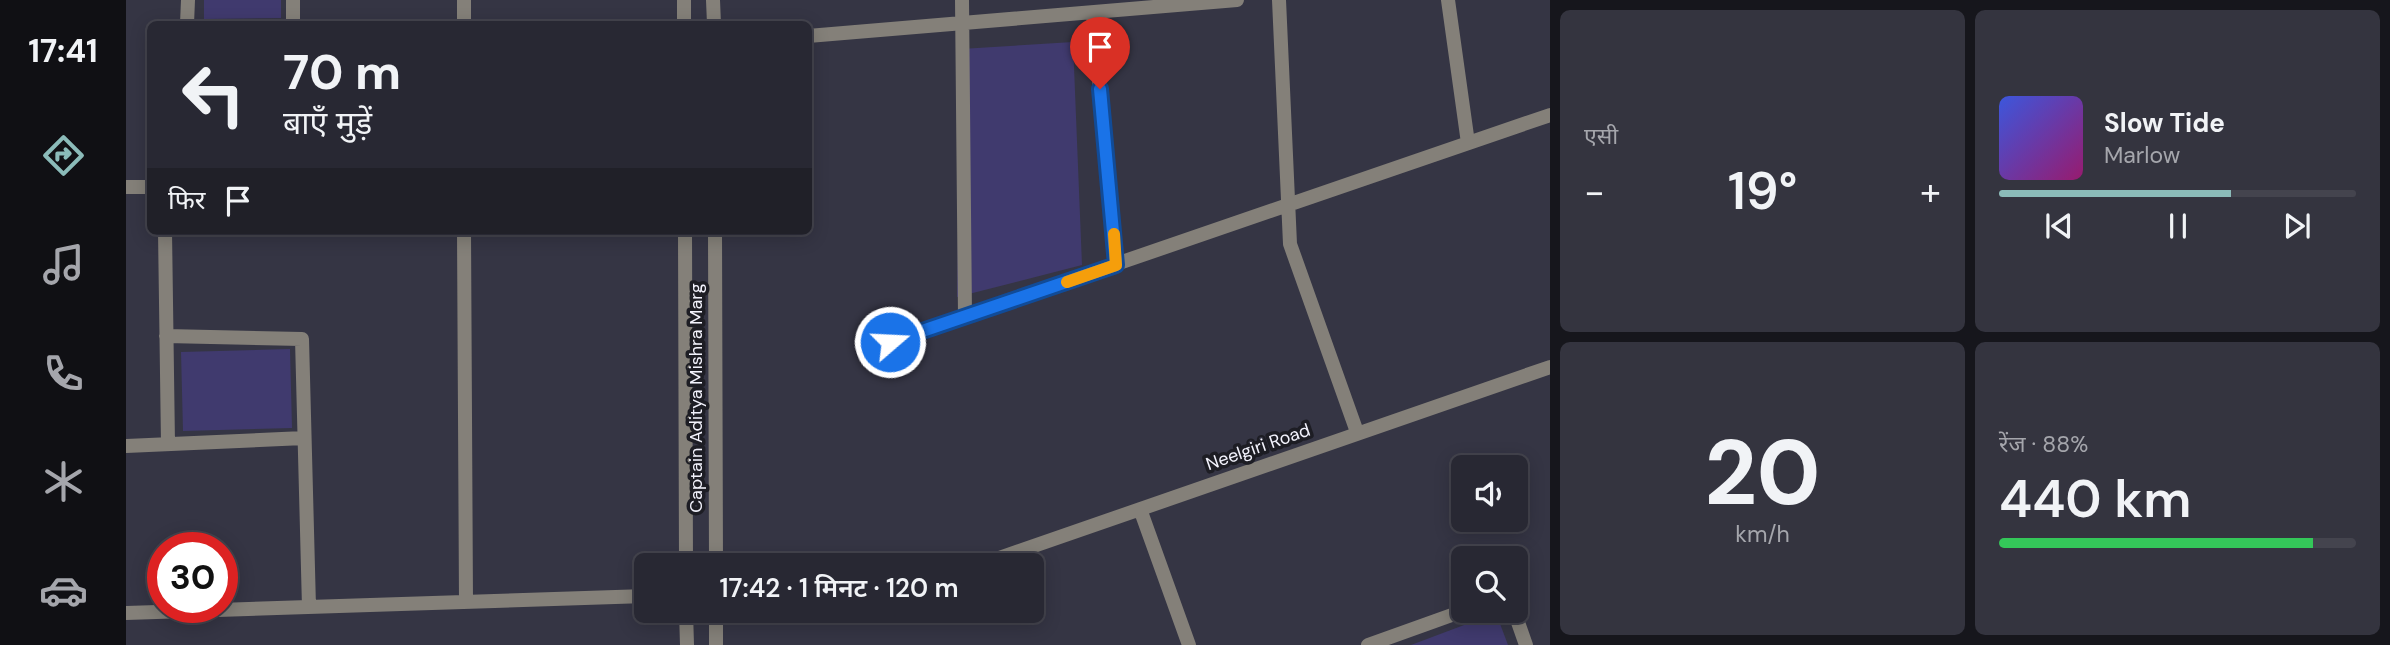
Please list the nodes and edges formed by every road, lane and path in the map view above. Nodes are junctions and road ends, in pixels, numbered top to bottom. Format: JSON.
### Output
{"nodes":[{"id":1,"x":188,"y":0,"type":"edge"},
{"id":2,"x":293,"y":0,"type":"edge"},
{"id":3,"x":464,"y":0,"type":"edge"},
{"id":4,"x":684,"y":0,"type":"edge"},
{"id":5,"x":713,"y":0,"type":"edge"},
{"id":6,"x":962,"y":0,"type":"edge"},
{"id":7,"x":1237,"y":0,"type":"edge"},
{"id":8,"x":1279,"y":0,"type":"edge"},
{"id":9,"x":1448,"y":0,"type":"edge"},
{"id":10,"x":1093,"y":13,"type":"junction"},
{"id":11,"x":187,"y":21,"type":"edge"},
{"id":12,"x":293,"y":21,"type":"edge"},
{"id":13,"x":464,"y":21,"type":"edge"},
{"id":14,"x":684,"y":21,"type":"edge"},
{"id":15,"x":713,"y":21,"type":"edge"},
{"id":16,"x":962,"y":24,"type":"junction"},
{"id":17,"x":812,"y":36,"type":"edge"},
{"id":18,"x":1550,"y":115,"type":"edge"},
{"id":19,"x":1468,"y":143,"type":"junction"},
{"id":20,"x":126,"y":187,"type":"edge"},
{"id":21,"x":147,"y":187,"type":"edge"},
{"id":22,"x":1288,"y":206,"type":"junction"},
{"id":23,"x":165,"y":235,"type":"edge"},
{"id":24,"x":464,"y":235,"type":"edge"},
{"id":25,"x":685,"y":235,"type":"edge"},
{"id":26,"x":715,"y":235,"type":"edge"},
{"id":27,"x":1116,"y":265,"type":"junction"},
{"id":28,"x":965,"y":316,"type":"junction"},
{"id":29,"x":166,"y":335,"type":"junction"},
{"id":30,"x":890,"y":342,"type":"dead end"},
{"id":31,"x":1550,"y":367,"type":"edge"},
{"id":32,"x":1357,"y":432,"type":"junction"},
{"id":33,"x":304,"y":438,"type":"junction"},
{"id":34,"x":168,"y":444,"type":"junction"},
{"id":35,"x":126,"y":446,"type":"edge"},
{"id":36,"x":1140,"y":509,"type":"junction"},
{"id":37,"x":686,"y":553,"type":"edge"},
{"id":38,"x":716,"y":553,"type":"edge"},
{"id":39,"x":1014,"y":553,"type":"edge"},
{"id":40,"x":634,"y":596,"type":"edge"},
{"id":41,"x":466,"y":602,"type":"junction"},
{"id":42,"x":309,"y":607,"type":"junction"},
{"id":43,"x":126,"y":613,"type":"edge"},
{"id":44,"x":1451,"y":615,"type":"edge"},
{"id":45,"x":687,"y":623,"type":"edge"},
{"id":46,"x":716,"y":623,"type":"edge"},
{"id":47,"x":1518,"y":623,"type":"edge"},
{"id":48,"x":687,"y":645,"type":"edge"},
{"id":49,"x":716,"y":645,"type":"edge"},
{"id":50,"x":1189,"y":645,"type":"edge"},
{"id":51,"x":1367,"y":645,"type":"edge"},
{"id":52,"x":1526,"y":645,"type":"edge"}],
"edges":[{"from":1,"to":11,"type":"street"},
{"from":2,"to":12,"type":"street"},
{"from":3,"to":13,"type":"street"},
{"from":4,"to":14,"type":"street"},
{"from":5,"to":15,"type":"street"},
{"from":6,"to":16,"type":"street"},
{"from":7,"to":10,"type":"street"},
{"from":8,"to":22,"type":"street"},
{"from":9,"to":19,"type":"street"},
{"from":10,"to":16,"type":"street"},
{"from":10,"to":27,"type":"street"},
{"from":16,"to":17,"type":"street"},
{"from":16,"to":28,"type":"street"},
{"from":18,"to":19,"type":"street"},
{"from":19,"to":22,"type":"street"},
{"from":20,"to":21,"type":"street"},
{"from":22,"to":27,"type":"street"},
{"from":22,"to":32,"type":"street"},
{"from":23,"to":29,"type":"street"},
{"from":24,"to":41,"type":"street"},
{"from":25,"to":37,"type":"street","name":"Captain Aditya Mishra Marg"},
{"from":26,"to":38,"type":"street","name":"Captain Aditya Mishra Marg"},
{"from":27,"to":28,"type":"street"},
{"from":28,"to":30,"type":"street"},
{"from":29,"to":33,"type":"street"},
{"from":29,"to":34,"type":"street"},
{"from":31,"to":32,"type":"street","name":"Neelgiri Road"},
{"from":32,"to":36,"type":"street","name":"Neelgiri Road"},
{"from":33,"to":34,"type":"street"},
{"from":33,"to":42,"type":"street"},
{"from":34,"to":35,"type":"street"},
{"from":36,"to":39,"type":"street","name":"Neelgiri Road"},
{"from":36,"to":50,"type":"street"},
{"from":40,"to":41,"type":"street"},
{"from":41,"to":42,"type":"street"},
{"from":42,"to":43,"type":"street"},
{"from":44,"to":51,"type":"street"},
{"from":45,"to":48,"type":"street"},
{"from":46,"to":49,"type":"street"},
{"from":47,"to":52,"type":"street"}]}
